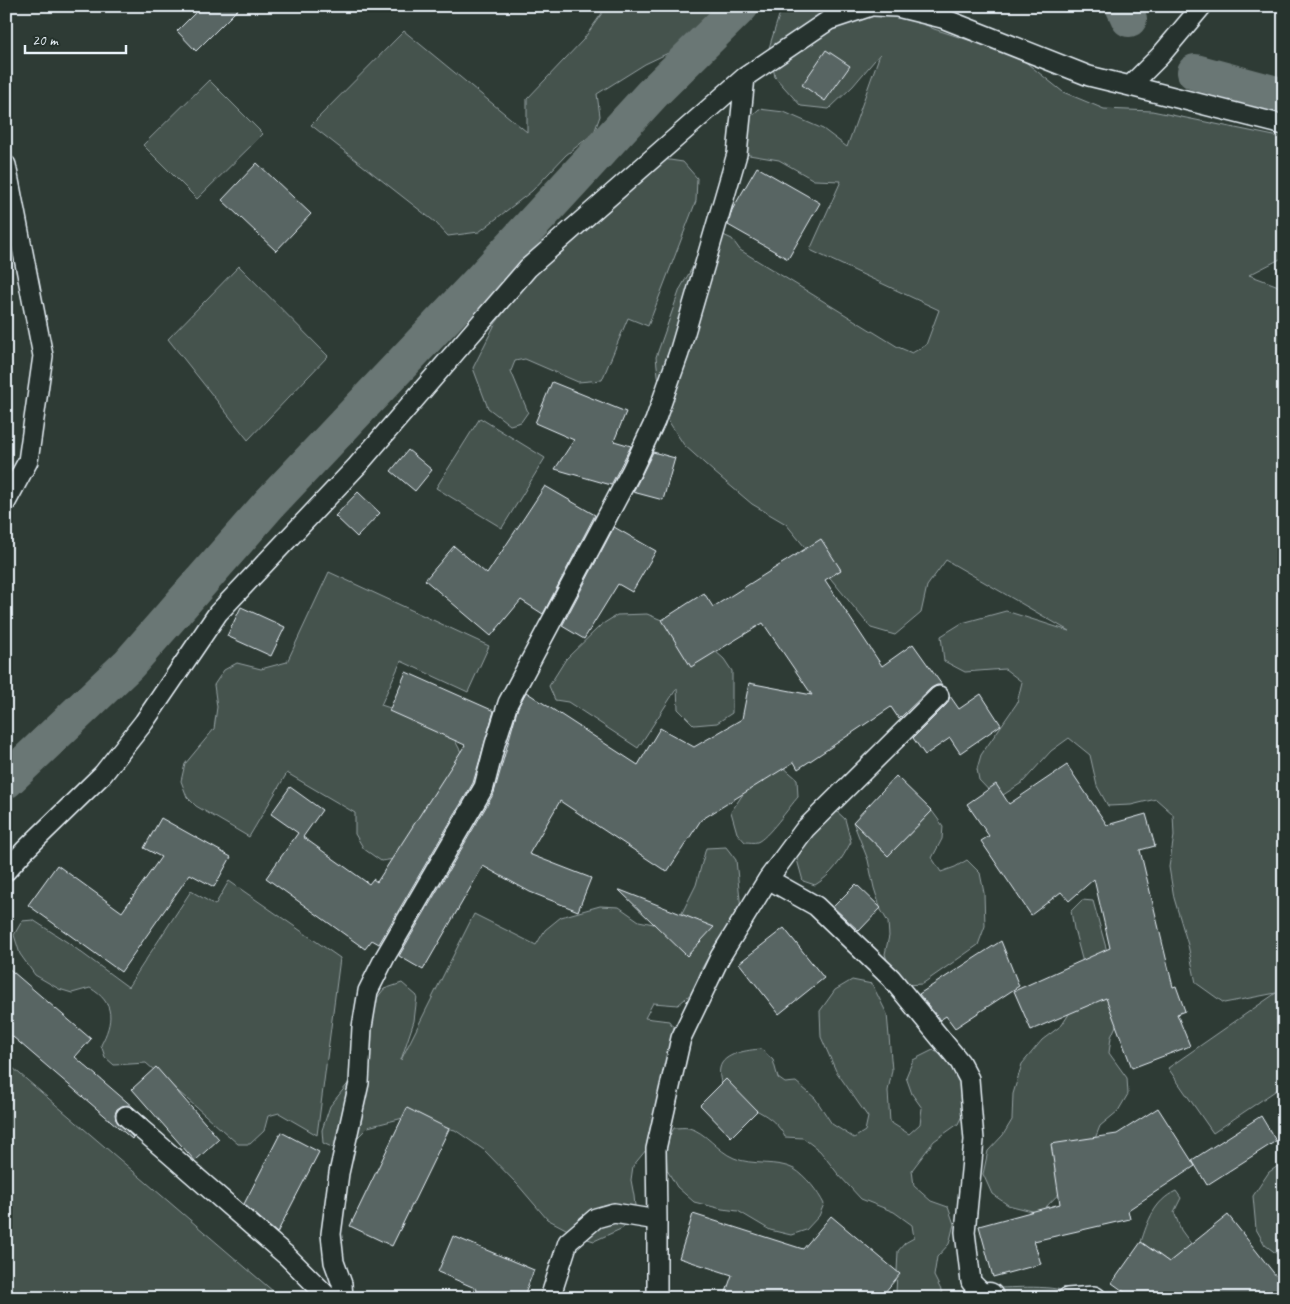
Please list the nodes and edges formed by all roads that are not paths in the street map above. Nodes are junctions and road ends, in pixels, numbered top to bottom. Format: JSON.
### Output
{"nodes":[{"id":1,"x":872,"y":6,"type":"edge"},
{"id":2,"x":1202,"y":6,"type":"edge"},
{"id":3,"x":745,"y":77,"type":"junction"},
{"id":4,"x":1130,"y":86,"type":"junction"},
{"id":5,"x":1284,"y":125,"type":"edge"},
{"id":6,"x":6,"y":165,"type":"edge"},
{"id":7,"x":6,"y":502,"type":"edge"},
{"id":8,"x":939,"y":696,"type":"dead end"},
{"id":9,"x":6,"y":872,"type":"edge"},
{"id":10,"x":768,"y":879,"type":"junction"},
{"id":11,"x":126,"y":1116,"type":"dead end"},
{"id":12,"x":657,"y":1220,"type":"junction"},
{"id":13,"x":329,"y":1298,"type":"edge"},
{"id":14,"x":343,"y":1298,"type":"edge"},
{"id":15,"x":550,"y":1298,"type":"edge"},
{"id":16,"x":657,"y":1298,"type":"edge"},
{"id":17,"x":989,"y":1298,"type":"edge"},
{"id":18,"x":1067,"y":1298,"type":"edge"},
{"id":19,"x":1097,"y":1298,"type":"edge"}],
"edges":[{"from":1,"to":3,"type":"lane"},
{"from":1,"to":4,"type":"lane"},
{"from":2,"to":4,"type":"lane"},
{"from":3,"to":9,"type":"lane"},
{"from":3,"to":14,"type":"lane"},
{"from":4,"to":5,"type":"lane"},
{"from":6,"to":7,"type":"lane"},
{"from":8,"to":10,"type":"lane"},
{"from":10,"to":12,"type":"lane"},
{"from":10,"to":17,"type":"lane"},
{"from":11,"to":13,"type":"lane"},
{"from":12,"to":15,"type":"lane"},
{"from":12,"to":16,"type":"lane"},
{"from":18,"to":19,"type":"lane"}]}
